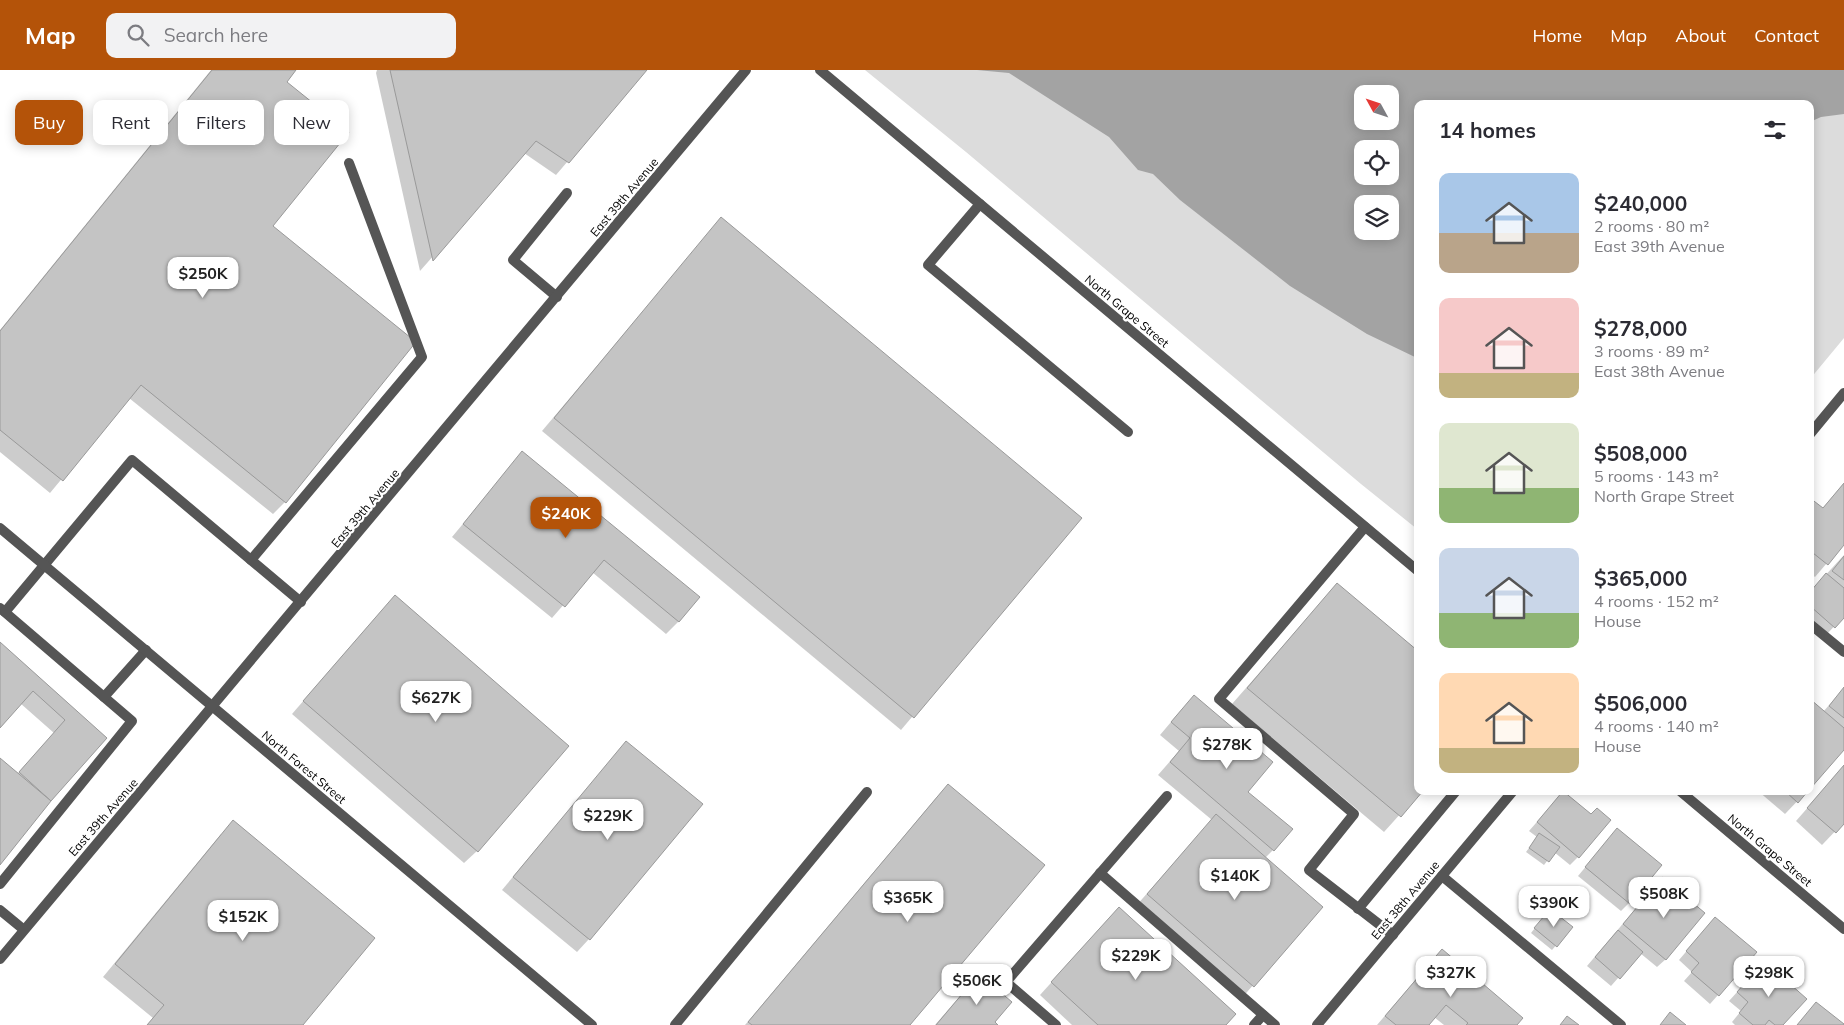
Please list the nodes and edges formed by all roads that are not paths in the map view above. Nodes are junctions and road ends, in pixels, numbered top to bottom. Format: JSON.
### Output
{"nodes":[{"id":1,"x":746,"y":70,"type":"edge"},
{"id":2,"x":820,"y":70,"type":"edge"},
{"id":3,"x":349,"y":163,"type":"dead end"},
{"id":4,"x":567,"y":193,"type":"dead end"},
{"id":5,"x":980,"y":204,"type":"junction"},
{"id":6,"x":557,"y":297,"type":"junction"},
{"id":7,"x":1844,"y":392,"type":"edge"},
{"id":8,"x":1814,"y":429,"type":"edge"},
{"id":9,"x":1128,"y":432,"type":"dead end"},
{"id":10,"x":1365,"y":527,"type":"junction"},
{"id":11,"x":0,"y":528,"type":"edge"},
{"id":12,"x":251,"y":560,"type":"junction"},
{"id":13,"x":44,"y":565,"type":"junction"},
{"id":14,"x":1414,"y":568,"type":"edge"},
{"id":15,"x":301,"y":602,"type":"junction"},
{"id":16,"x":3,"y":610,"type":"edge"},
{"id":17,"x":1814,"y":627,"type":"edge"},
{"id":18,"x":146,"y":650,"type":"junction"},
{"id":19,"x":1844,"y":652,"type":"edge"},
{"id":20,"x":104,"y":697,"type":"junction"},
{"id":21,"x":213,"y":707,"type":"junction"},
{"id":22,"x":867,"y":792,"type":"dead end"},
{"id":23,"x":1453,"y":795,"type":"edge"},
{"id":24,"x":1510,"y":795,"type":"edge"},
{"id":25,"x":1685,"y":795,"type":"edge"},
{"id":26,"x":1167,"y":796,"type":"dead end"},
{"id":27,"x":1100,"y":873,"type":"junction"},
{"id":28,"x":1442,"y":876,"type":"junction"},
{"id":29,"x":0,"y":884,"type":"edge"},
{"id":30,"x":1358,"y":909,"type":"junction"},
{"id":31,"x":0,"y":910,"type":"edge"},
{"id":32,"x":23,"y":929,"type":"junction"},
{"id":33,"x":1844,"y":929,"type":"edge"},
{"id":34,"x":1392,"y":935,"type":"junction"},
{"id":35,"x":0,"y":959,"type":"edge"},
{"id":36,"x":1263,"y":1015,"type":"junction"},
{"id":37,"x":592,"y":1025,"type":"edge"},
{"id":38,"x":675,"y":1025,"type":"edge"},
{"id":39,"x":1056,"y":1025,"type":"edge"},
{"id":40,"x":1254,"y":1025,"type":"edge"},
{"id":41,"x":1275,"y":1025,"type":"edge"},
{"id":42,"x":1317,"y":1025,"type":"edge"},
{"id":43,"x":1621,"y":1025,"type":"edge"}],
"edges":[{"from":1,"to":6,"type":"street","name":"East 39th Avenue"},
{"from":2,"to":5,"type":"street","name":"North Grape Street"},
{"from":3,"to":12,"type":"street"},
{"from":4,"to":6,"type":"street"},
{"from":5,"to":9,"type":"street"},
{"from":5,"to":10,"type":"street","name":"North Grape Street"},
{"from":6,"to":15,"type":"street","name":"East 39th Avenue"},
{"from":7,"to":8,"type":"street"},
{"from":10,"to":14,"type":"street","name":"North Grape Street"},
{"from":10,"to":30,"type":"street"},
{"from":11,"to":13,"type":"street","name":"North Forest Street"},
{"from":12,"to":13,"type":"street"},
{"from":12,"to":15,"type":"street"},
{"from":13,"to":16,"type":"street"},
{"from":13,"to":18,"type":"street","name":"North Forest Street"},
{"from":15,"to":21,"type":"street","name":"East 39th Avenue"},
{"from":16,"to":20,"type":"street"},
{"from":17,"to":19,"type":"street"},
{"from":18,"to":20,"type":"street"},
{"from":18,"to":21,"type":"street","name":"North Forest Street"},
{"from":20,"to":29,"type":"street"},
{"from":21,"to":32,"type":"street","name":"East 39th Avenue"},
{"from":21,"to":37,"type":"street","name":"North Forest Street"},
{"from":22,"to":38,"type":"street"},
{"from":23,"to":30,"type":"street"},
{"from":24,"to":28,"type":"street","name":"East 38th Avenue"},
{"from":25,"to":33,"type":"street","name":"North Grape Street"},
{"from":26,"to":27,"type":"street"},
{"from":27,"to":36,"type":"street"},
{"from":27,"to":39,"type":"street"},
{"from":28,"to":34,"type":"street","name":"East 38th Avenue"},
{"from":28,"to":43,"type":"street"},
{"from":30,"to":34,"type":"street"},
{"from":31,"to":32,"type":"street"},
{"from":32,"to":35,"type":"street","name":"East 39th Avenue"},
{"from":34,"to":42,"type":"street","name":"East 38th Avenue"},
{"from":36,"to":40,"type":"street"},
{"from":36,"to":41,"type":"street"}]}
